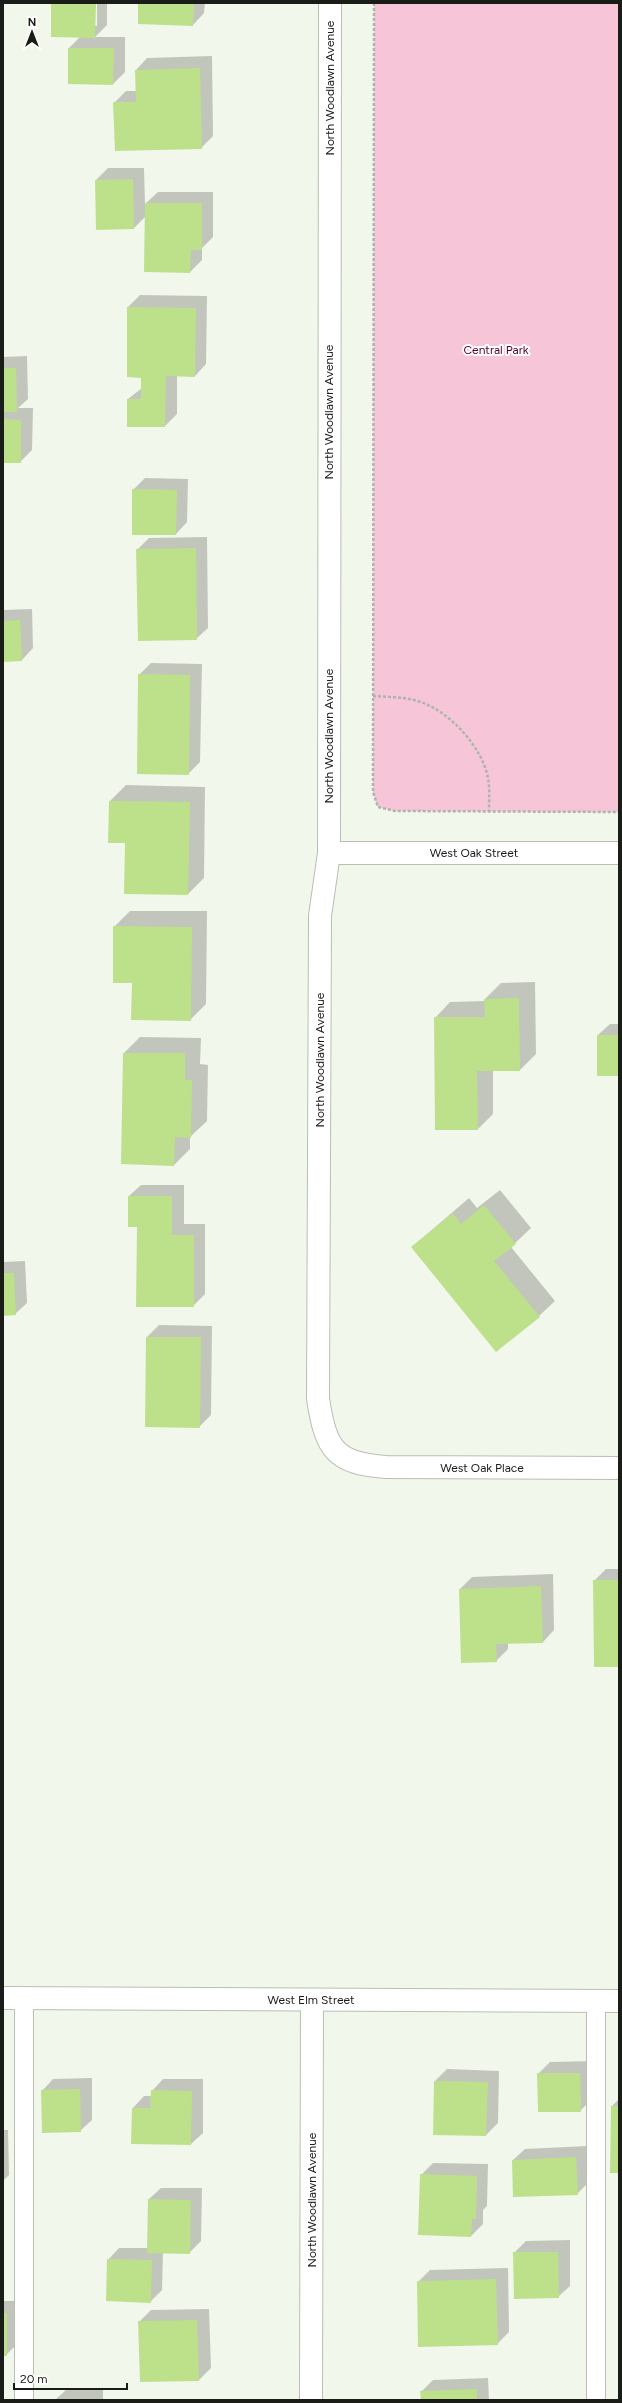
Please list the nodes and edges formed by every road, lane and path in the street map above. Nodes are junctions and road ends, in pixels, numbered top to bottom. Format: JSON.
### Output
{"nodes":[{"id":1,"x":330,"y":3,"type":"edge"},
{"id":2,"x":374,"y":3,"type":"edge"},
{"id":3,"x":373,"y":696,"type":"junction"},
{"id":4,"x":489,"y":811,"type":"junction"},
{"id":5,"x":619,"y":812,"type":"edge"},
{"id":6,"x":329,"y":853,"type":"junction"},
{"id":7,"x":619,"y":853,"type":"edge"},
{"id":8,"x":347,"y":1460,"type":"joint"},
{"id":9,"x":619,"y":1468,"type":"edge"},
{"id":10,"x":14,"y":1998,"type":"edge"},
{"id":11,"x":312,"y":2000,"type":"junction"},
{"id":12,"x":596,"y":2001,"type":"junction"},
{"id":13,"x":619,"y":2001,"type":"edge"},
{"id":14,"x":24,"y":2400,"type":"edge"},
{"id":15,"x":311,"y":2400,"type":"edge"},
{"id":16,"x":596,"y":2400,"type":"edge"}],
"edges":[{"from":1,"to":6,"type":"street","name":"North Woodlawn Avenue"},
{"from":2,"to":3,"type":"path"},
{"from":3,"to":4,"type":"path"},
{"from":3,"to":4,"type":"path"},
{"from":4,"to":5,"type":"path"},
{"from":6,"to":7,"type":"street","name":"West Oak Street"},
{"from":6,"to":8,"type":"street","name":"North Woodlawn Avenue"},
{"from":8,"to":9,"type":"street","name":"West Oak Place"},
{"from":10,"to":11,"type":"street","name":"West Elm Street"},
{"from":10,"to":14,"type":"lane"},
{"from":11,"to":12,"type":"street","name":"West Elm Street"},
{"from":11,"to":15,"type":"street","name":"North Woodlawn Avenue"},
{"from":12,"to":13,"type":"street","name":"West Elm Street"},
{"from":12,"to":16,"type":"lane"}]}
